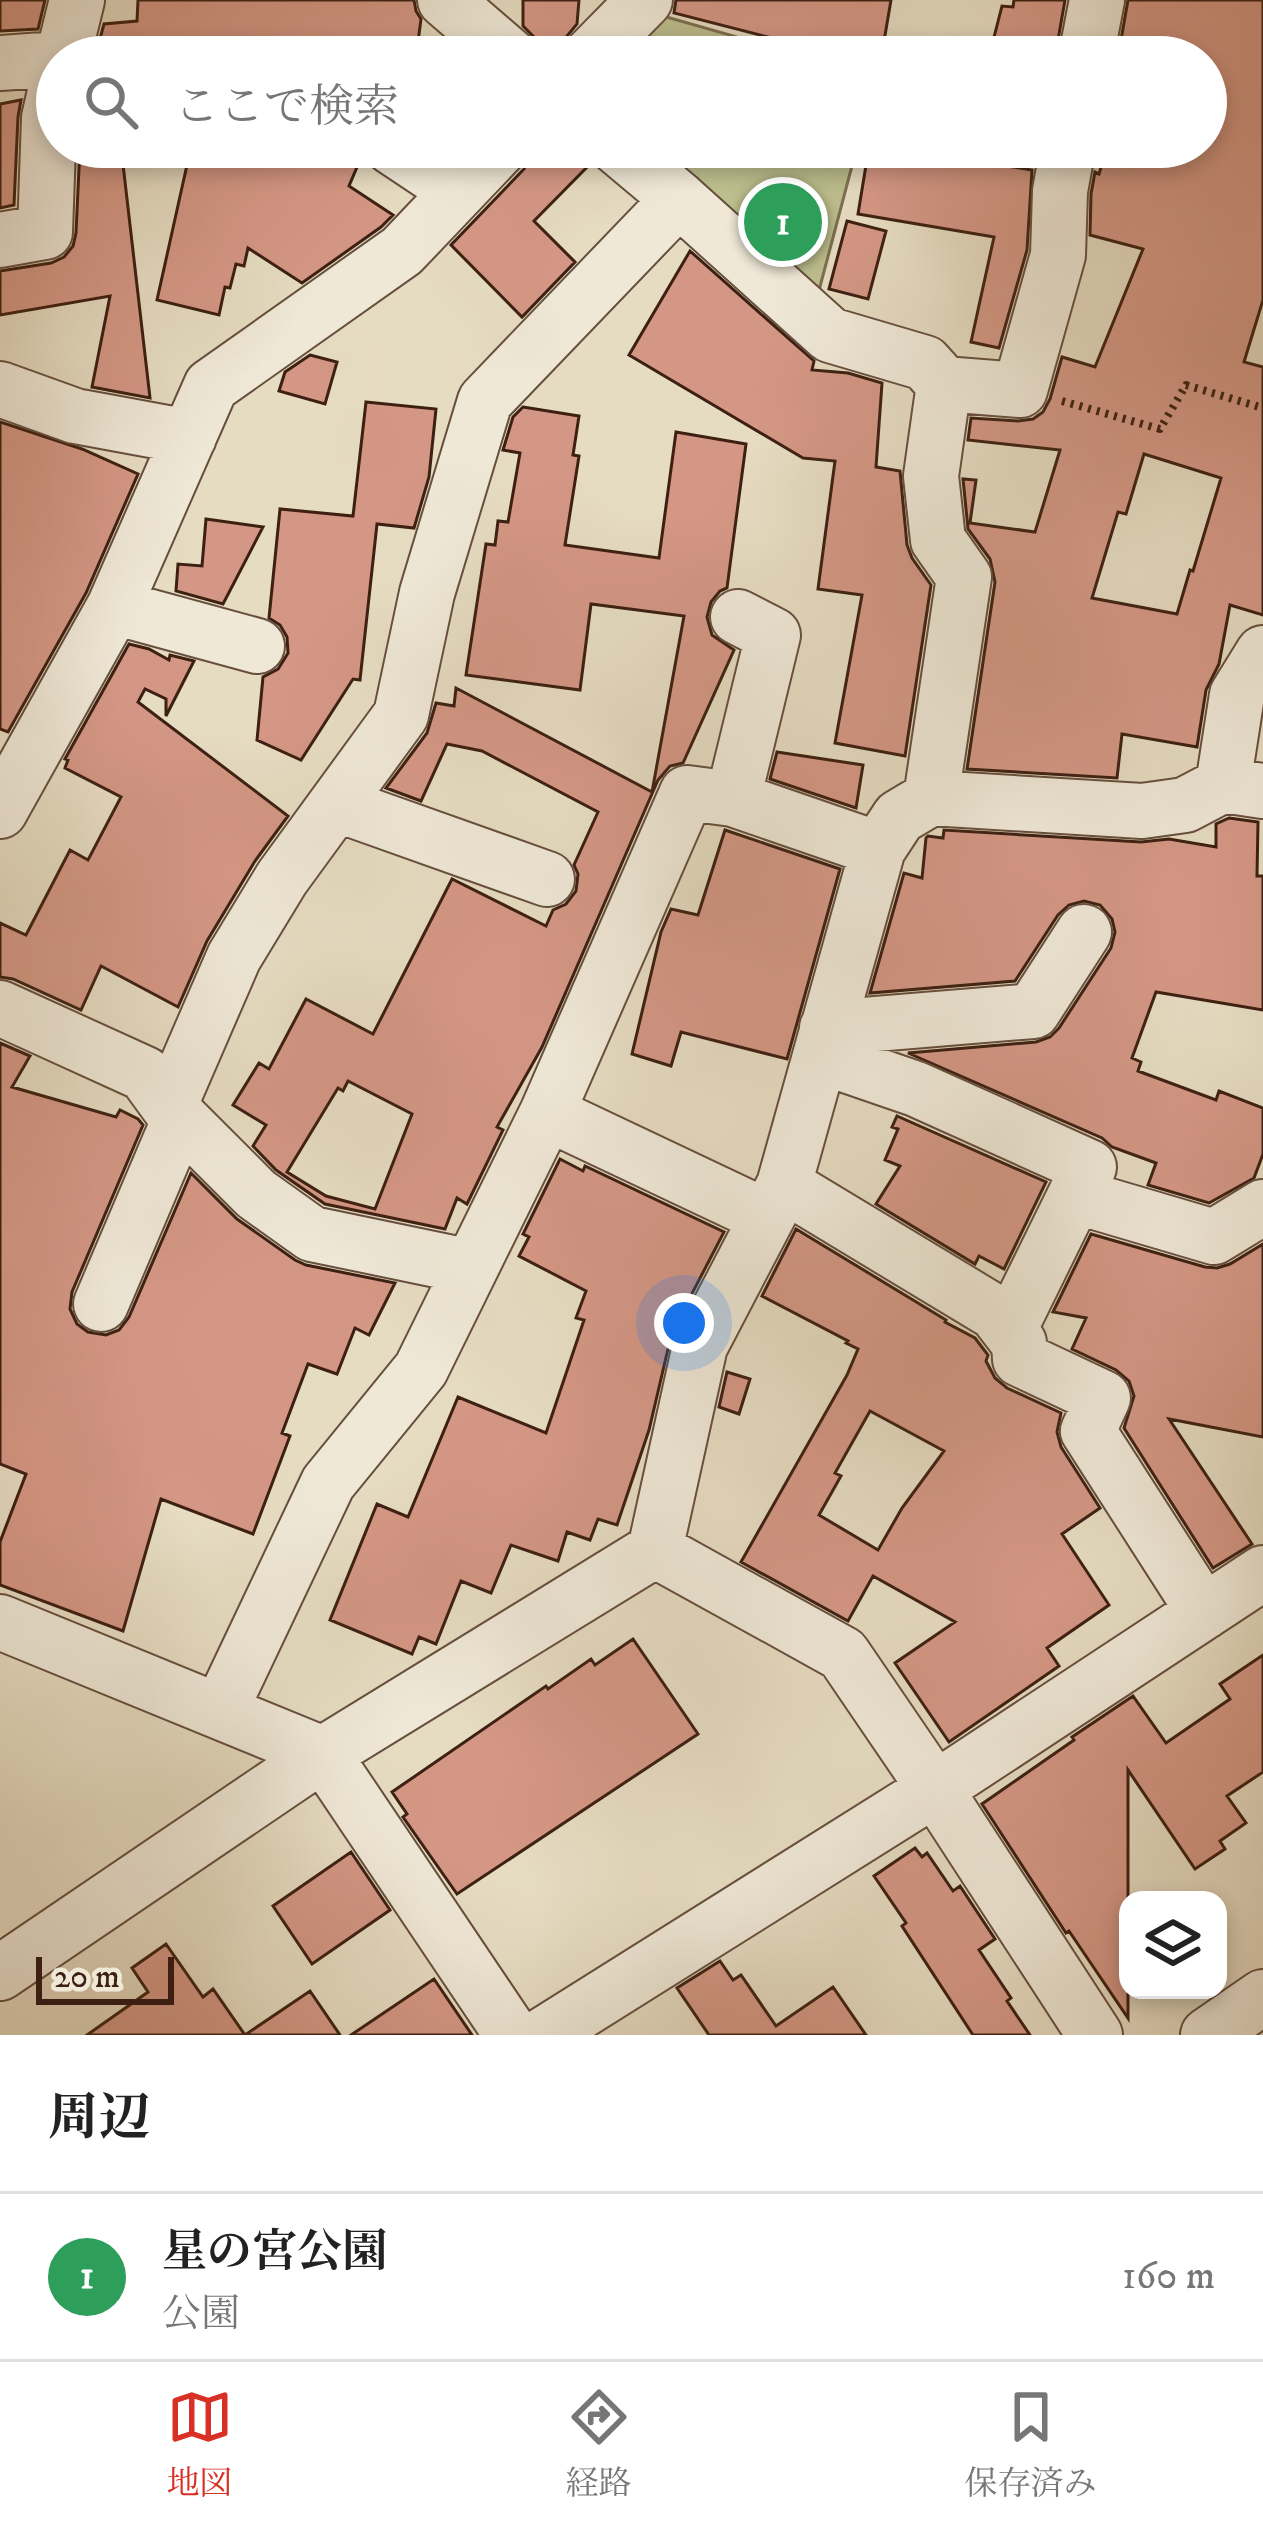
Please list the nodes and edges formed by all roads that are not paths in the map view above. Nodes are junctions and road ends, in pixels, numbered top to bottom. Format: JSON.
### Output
{"nodes":[{"id":1,"x":77,"y":0,"type":"edge"},
{"id":2,"x":445,"y":0,"type":"edge"},
{"id":3,"x":645,"y":0,"type":"edge"},
{"id":4,"x":1097,"y":0,"type":"edge"},
{"id":5,"x":66,"y":36,"type":"edge"},
{"id":6,"x":487,"y":36,"type":"edge"},
{"id":7,"x":610,"y":36,"type":"edge"},
{"id":8,"x":1090,"y":36,"type":"edge"},
{"id":9,"x":36,"y":60,"type":"edge"},
{"id":10,"x":0,"y":63,"type":"edge"},
{"id":11,"x":50,"y":168,"type":"edge"},
{"id":12,"x":424,"y":168,"type":"edge"},
{"id":13,"x":480,"y":168,"type":"edge"},
{"id":14,"x":642,"y":168,"type":"edge"},
{"id":15,"x":1064,"y":168,"type":"edge"},
{"id":16,"x":458,"y":191,"type":"junction"},
{"id":17,"x":680,"y":199,"type":"junction"},
{"id":18,"x":0,"y":241,"type":"edge"},
{"id":19,"x":944,"y":384,"type":"junction"},
{"id":20,"x":0,"y":389,"type":"edge"},
{"id":21,"x":189,"y":437,"type":"junction"},
{"id":22,"x":114,"y":607,"type":"junction"},
{"id":23,"x":737,"y":617,"type":"dead end"},
{"id":24,"x":256,"y":646,"type":"dead end"},
{"id":25,"x":1263,"y":652,"type":"edge"},
{"id":26,"x":1243,"y":788,"type":"edge"},
{"id":27,"x":931,"y":798,"type":"junction"},
{"id":28,"x":734,"y":799,"type":"junction"},
{"id":29,"x":336,"y":804,"type":"junction"},
{"id":30,"x":0,"y":811,"type":"edge"},
{"id":31,"x":878,"y":849,"type":"junction"},
{"id":32,"x":547,"y":879,"type":"dead end"},
{"id":33,"x":1084,"y":932,"type":"dead end"},
{"id":34,"x":0,"y":1008,"type":"edge"},
{"id":35,"x":824,"y":1042,"type":"junction"},
{"id":36,"x":175,"y":1113,"type":"junction"},
{"id":37,"x":547,"y":1113,"type":"junction"},
{"id":38,"x":1075,"y":1196,"type":"junction"},
{"id":39,"x":776,"y":1201,"type":"junction"},
{"id":40,"x":1263,"y":1208,"type":"edge"},
{"id":41,"x":471,"y":1268,"type":"junction"},
{"id":42,"x":101,"y":1304,"type":"dead end"},
{"id":43,"x":1009,"y":1330,"type":"junction"},
{"id":44,"x":655,"y":1550,"type":"junction"},
{"id":45,"x":1263,"y":1573,"type":"edge"},
{"id":46,"x":1204,"y":1612,"type":"junction"},
{"id":47,"x":0,"y":1622,"type":"edge"},
{"id":48,"x":220,"y":1711,"type":"junction"},
{"id":49,"x":323,"y":1754,"type":"junction"},
{"id":50,"x":935,"y":1789,"type":"junction"},
{"id":51,"x":0,"y":1973,"type":"edge"},
{"id":52,"x":1263,"y":1997,"type":"edge"},
{"id":53,"x":512,"y":2035,"type":"edge"},
{"id":54,"x":543,"y":2035,"type":"edge"},
{"id":55,"x":1095,"y":2035,"type":"edge"},
{"id":56,"x":1208,"y":2035,"type":"edge"}],
"edges":[{"from":1,"to":5,"type":"street"},
{"from":2,"to":6,"type":"street"},
{"from":3,"to":7,"type":"street"},
{"from":4,"to":8,"type":"street"},
{"from":9,"to":10,"type":"street"},
{"from":11,"to":18,"type":"street"},
{"from":12,"to":16,"type":"street"},
{"from":13,"to":16,"type":"street"},
{"from":14,"to":17,"type":"street"},
{"from":15,"to":19,"type":"street"},
{"from":16,"to":21,"type":"street"},
{"from":17,"to":19,"type":"street"},
{"from":17,"to":29,"type":"street"},
{"from":19,"to":27,"type":"street"},
{"from":20,"to":21,"type":"street"},
{"from":21,"to":22,"type":"street"},
{"from":22,"to":24,"type":"street"},
{"from":22,"to":30,"type":"street"},
{"from":23,"to":28,"type":"street"},
{"from":25,"to":26,"type":"street"},
{"from":26,"to":27,"type":"street"},
{"from":27,"to":31,"type":"street"},
{"from":28,"to":31,"type":"street"},
{"from":28,"to":37,"type":"street"},
{"from":29,"to":32,"type":"street"},
{"from":29,"to":36,"type":"street"},
{"from":31,"to":35,"type":"street"},
{"from":33,"to":35,"type":"street"},
{"from":34,"to":36,"type":"street"},
{"from":35,"to":38,"type":"street"},
{"from":35,"to":39,"type":"street"},
{"from":36,"to":41,"type":"street"},
{"from":36,"to":42,"type":"street"},
{"from":37,"to":39,"type":"street"},
{"from":37,"to":41,"type":"street"},
{"from":38,"to":40,"type":"street"},
{"from":38,"to":43,"type":"street"},
{"from":39,"to":43,"type":"street"},
{"from":39,"to":44,"type":"street"},
{"from":41,"to":48,"type":"street"},
{"from":43,"to":46,"type":"street"},
{"from":44,"to":49,"type":"street"},
{"from":44,"to":50,"type":"street"},
{"from":45,"to":46,"type":"street"},
{"from":46,"to":50,"type":"street"},
{"from":47,"to":48,"type":"street"},
{"from":48,"to":49,"type":"street"},
{"from":49,"to":51,"type":"street"},
{"from":49,"to":53,"type":"street"},
{"from":50,"to":54,"type":"street"},
{"from":50,"to":55,"type":"street"},
{"from":52,"to":56,"type":"street"}]}
